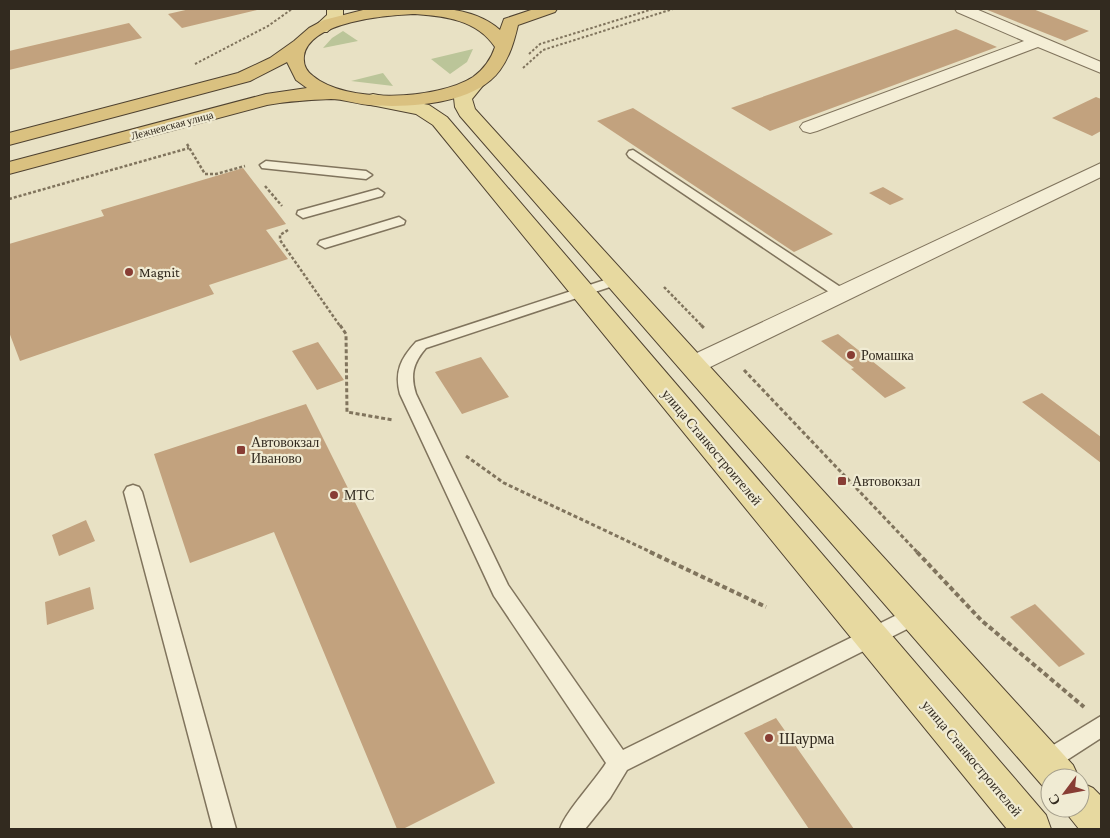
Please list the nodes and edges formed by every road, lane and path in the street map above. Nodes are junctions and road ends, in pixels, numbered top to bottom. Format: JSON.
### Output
{"nodes":[{"id":1,"x":292,"y":9,"type":"edge"},
{"id":2,"x":335,"y":9,"type":"edge"},
{"id":3,"x":397,"y":9,"type":"edge"},
{"id":4,"x":403,"y":9,"type":"edge"},
{"id":5,"x":474,"y":9,"type":"edge"},
{"id":6,"x":549,"y":9,"type":"edge"},
{"id":7,"x":653,"y":9,"type":"edge"},
{"id":8,"x":673,"y":9,"type":"edge"},
{"id":9,"x":963,"y":9,"type":"edge"},
{"id":10,"x":438,"y":11,"type":"junction"},
{"id":11,"x":321,"y":28,"type":"junction"},
{"id":12,"x":1040,"y":41,"type":"junction"},
{"id":13,"x":300,"y":45,"type":"junction"},
{"id":14,"x":504,"y":47,"type":"junction"},
{"id":15,"x":543,"y":50,"type":"dead end"},
{"id":16,"x":527,"y":56,"type":"dead end"},
{"id":17,"x":194,"y":65,"type":"dead end"},
{"id":18,"x":1101,"y":68,"type":"edge"},
{"id":19,"x":476,"y":83,"type":"junction"},
{"id":20,"x":336,"y":95,"type":"junction"},
{"id":21,"x":371,"y":100,"type":"junction"},
{"id":22,"x":810,"y":127,"type":"dead end"},
{"id":23,"x":9,"y":139,"type":"edge"},
{"id":24,"x":185,"y":141,"type":"dead end"},
{"id":25,"x":189,"y":148,"type":"junction"},
{"id":26,"x":633,"y":154,"type":"dead end"},
{"id":27,"x":266,"y":165,"type":"dead end"},
{"id":28,"x":240,"y":167,"type":"dead end"},
{"id":29,"x":9,"y":168,"type":"edge"},
{"id":30,"x":1101,"y":169,"type":"edge"},
{"id":31,"x":366,"y":175,"type":"dead end"},
{"id":32,"x":264,"y":184,"type":"dead end"},
{"id":33,"x":378,"y":193,"type":"dead end"},
{"id":34,"x":9,"y":199,"type":"edge"},
{"id":35,"x":282,"y":206,"type":"dead end"},
{"id":36,"x":303,"y":214,"type":"dead end"},
{"id":37,"x":399,"y":221,"type":"dead end"},
{"id":38,"x":289,"y":230,"type":"dead end"},
{"id":39,"x":325,"y":244,"type":"dead end"},
{"id":40,"x":617,"y":280,"type":"junction"},
{"id":41,"x":658,"y":280,"type":"dead end"},
{"id":42,"x":582,"y":292,"type":"junction"},
{"id":43,"x":840,"y":293,"type":"junction"},
{"id":44,"x":726,"y":350,"type":"junction"},
{"id":45,"x":693,"y":365,"type":"junction"},
{"id":46,"x":424,"y":425,"type":"junction"},
{"id":47,"x":133,"y":492,"type":"dead end"},
{"id":48,"x":766,"y":607,"type":"dead end"},
{"id":49,"x":914,"y":616,"type":"junction"},
{"id":50,"x":871,"y":638,"type":"junction"},
{"id":51,"x":1086,"y":709,"type":"dead end"},
{"id":52,"x":1101,"y":726,"type":"edge"},
{"id":53,"x":619,"y":763,"type":"junction"},
{"id":54,"x":1050,"y":768,"type":"edge"},
{"id":55,"x":1054,"y":768,"type":"edge"},
{"id":56,"x":1090,"y":812,"type":"edge"},
{"id":57,"x":1101,"y":825,"type":"edge"},
{"id":58,"x":225,"y":829,"type":"edge"},
{"id":59,"x":571,"y":829,"type":"edge"},
{"id":60,"x":1032,"y":829,"type":"edge"}],
"edges":[{"from":1,"to":17,"type":"path"},
{"from":2,"to":11,"type":"main road"},
{"from":3,"to":4,"type":"main road"},
{"from":4,"to":10,"type":"highway"},
{"from":4,"to":11,"type":"highway"},
{"from":5,"to":10,"type":"highway"},
{"from":6,"to":14,"type":"highway"},
{"from":7,"to":16,"type":"path"},
{"from":8,"to":15,"type":"path"},
{"from":9,"to":12,"type":"street"},
{"from":10,"to":14,"type":"highway"},
{"from":11,"to":13,"type":"highway"},
{"from":12,"to":18,"type":"street"},
{"from":12,"to":22,"type":"street"},
{"from":13,"to":20,"type":"highway"},
{"from":13,"to":23,"type":"highway"},
{"from":14,"to":19,"type":"highway"},
{"from":19,"to":21,"type":"highway"},
{"from":19,"to":40,"type":"main road"},
{"from":20,"to":21,"type":"highway"},
{"from":20,"to":29,"type":"highway","name":"Лежневская улица"},
{"from":21,"to":42,"type":"main road","name":"улица Станкостроителей"},
{"from":24,"to":25,"type":"path"},
{"from":25,"to":28,"type":"path"},
{"from":25,"to":34,"type":"path"},
{"from":26,"to":43,"type":"lane"},
{"from":27,"to":31,"type":"lane"},
{"from":30,"to":43,"type":"street"},
{"from":32,"to":35,"type":"path"},
{"from":33,"to":36,"type":"lane"},
{"from":37,"to":39,"type":"lane"},
{"from":38,"to":46,"type":"path"},
{"from":40,"to":42,"type":"lane"},
{"from":40,"to":45,"type":"main road"},
{"from":41,"to":44,"type":"path"},
{"from":42,"to":46,"type":"lane"},
{"from":42,"to":50,"type":"main road","name":"улица Станкостроителей"},
{"from":43,"to":44,"type":"street"},
{"from":44,"to":45,"type":"street"},
{"from":44,"to":51,"type":"path"},
{"from":45,"to":49,"type":"main road"},
{"from":46,"to":48,"type":"path"},
{"from":46,"to":53,"type":"lane"},
{"from":47,"to":58,"type":"lane"},
{"from":49,"to":50,"type":"lane"},
{"from":49,"to":54,"type":"main road"},
{"from":50,"to":53,"type":"lane"},
{"from":50,"to":60,"type":"main road","name":"улица Станкостроителей"},
{"from":52,"to":55,"type":"lane"},
{"from":53,"to":59,"type":"lane"},
{"from":56,"to":57,"type":"main road"}]}
